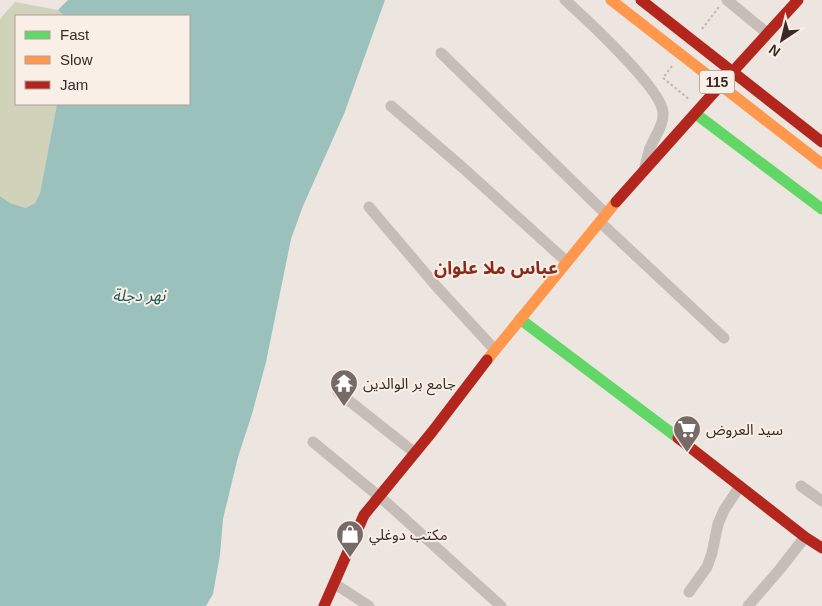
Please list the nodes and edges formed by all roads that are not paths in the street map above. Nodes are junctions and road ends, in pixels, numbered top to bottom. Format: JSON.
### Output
{"nodes":[{"id":1,"x":565,"y":0,"type":"edge"},
{"id":2,"x":611,"y":0,"type":"edge"},
{"id":3,"x":641,"y":0,"type":"edge"},
{"id":4,"x":727,"y":0,"type":"edge"},
{"id":5,"x":798,"y":0,"type":"edge"},
{"id":6,"x":767,"y":33,"type":"junction"},
{"id":7,"x":440,"y":53,"type":"dead end"},
{"id":8,"x":737,"y":67,"type":"dead end"},
{"id":9,"x":717,"y":89,"type":"dead end"},
{"id":10,"x":391,"y":106,"type":"dead end"},
{"id":11,"x":698,"y":111,"type":"junction"},
{"id":12,"x":822,"y":142,"type":"edge"},
{"id":13,"x":822,"y":164,"type":"edge"},
{"id":14,"x":645,"y":168,"type":"junction"},
{"id":15,"x":369,"y":207,"type":"dead end"},
{"id":16,"x":822,"y":210,"type":"edge"},
{"id":17,"x":603,"y":218,"type":"junction"},
{"id":18,"x":567,"y":262,"type":"junction"},
{"id":19,"x":520,"y":319,"type":"junction"},
{"id":20,"x":724,"y":338,"type":"dead end"},
{"id":21,"x":495,"y":350,"type":"junction"},
{"id":22,"x":338,"y":392,"type":"dead end"},
{"id":23,"x":313,"y":442,"type":"dead end"},
{"id":24,"x":415,"y":453,"type":"junction"},
{"id":25,"x":740,"y":486,"type":"junction"},
{"id":26,"x":801,"y":486,"type":"dead end"},
{"id":27,"x":378,"y":497,"type":"junction"},
{"id":28,"x":822,"y":501,"type":"edge"},
{"id":29,"x":805,"y":536,"type":"junction"},
{"id":30,"x":822,"y":548,"type":"edge"},
{"id":31,"x":335,"y":584,"type":"junction"},
{"id":32,"x":689,"y":592,"type":"dead end"},
{"id":33,"x":325,"y":606,"type":"edge"},
{"id":34,"x":369,"y":606,"type":"edge"},
{"id":35,"x":501,"y":606,"type":"edge"},
{"id":36,"x":748,"y":606,"type":"edge"}],
"edges":[{"from":1,"to":14,"type":"street"},
{"from":2,"to":13,"type":"main road","number":"115"},
{"from":3,"to":12,"type":"main road","number":"115"},
{"from":4,"to":6,"type":"street"},
{"from":5,"to":6,"type":"main road"},
{"from":6,"to":8,"type":"main road"},
{"from":7,"to":17,"type":"street"},
{"from":9,"to":11,"type":"main road"},
{"from":10,"to":18,"type":"street"},
{"from":11,"to":14,"type":"main road"},
{"from":11,"to":16,"type":"main road"},
{"from":14,"to":17,"type":"main road"},
{"from":15,"to":21,"type":"street"},
{"from":17,"to":18,"type":"main road"},
{"from":17,"to":20,"type":"street"},
{"from":18,"to":19,"type":"main road"},
{"from":19,"to":21,"type":"main road"},
{"from":19,"to":25,"type":"main road"},
{"from":21,"to":24,"type":"main road"},
{"from":22,"to":24,"type":"street"},
{"from":23,"to":27,"type":"street"},
{"from":24,"to":27,"type":"main road"},
{"from":25,"to":29,"type":"main road"},
{"from":25,"to":32,"type":"street"},
{"from":26,"to":28,"type":"street"},
{"from":27,"to":31,"type":"main road"},
{"from":27,"to":35,"type":"street"},
{"from":29,"to":30,"type":"main road"},
{"from":29,"to":36,"type":"street"},
{"from":31,"to":33,"type":"main road"},
{"from":31,"to":34,"type":"street"}]}
